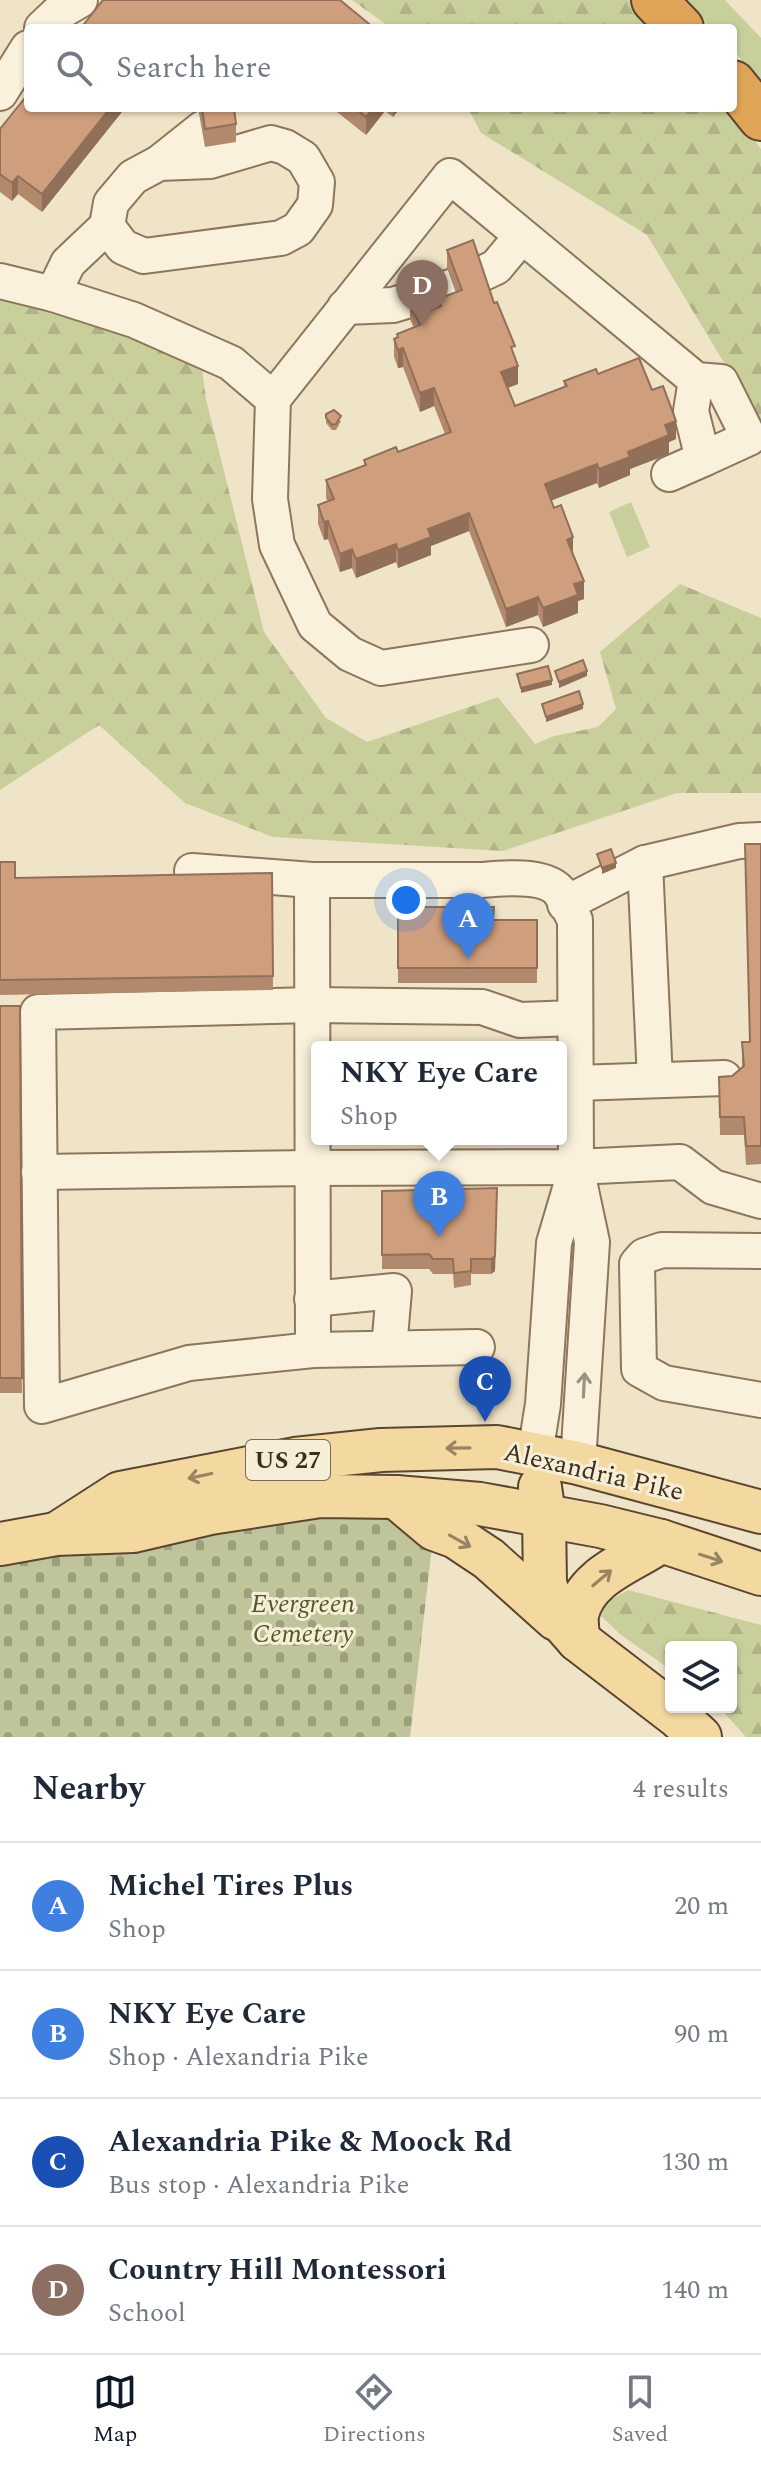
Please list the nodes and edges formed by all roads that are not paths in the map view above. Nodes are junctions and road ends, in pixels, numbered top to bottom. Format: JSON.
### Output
{"nodes":[{"id":1,"x":80,"y":0,"type":"edge"},
{"id":2,"x":654,"y":0,"type":"edge"},
{"id":3,"x":46,"y":24,"type":"edge"},
{"id":4,"x":677,"y":24,"type":"edge"},
{"id":5,"x":24,"y":54,"type":"edge"},
{"id":6,"x":737,"y":88,"type":"edge"},
{"id":7,"x":0,"y":93,"type":"edge"},
{"id":8,"x":761,"y":118,"type":"edge"},
{"id":9,"x":271,"y":143,"type":"junction"},
{"id":10,"x":159,"y":163,"type":"junction"},
{"id":11,"x":107,"y":226,"type":"junction"},
{"id":12,"x":521,"y":237,"type":"junction"},
{"id":13,"x":0,"y":281,"type":"edge"},
{"id":14,"x":53,"y":294,"type":"junction"},
{"id":15,"x":345,"y":307,"type":"junction"},
{"id":16,"x":696,"y":380,"type":"junction"},
{"id":17,"x":273,"y":399,"type":"junction"},
{"id":18,"x":703,"y":459,"type":"junction"},
{"id":19,"x":669,"y":474,"type":"dead end"},
{"id":20,"x":531,"y":645,"type":"dead end"},
{"id":21,"x":761,"y":840,"type":"edge"},
{"id":22,"x":645,"y":863,"type":"junction"},
{"id":23,"x":192,"y":871,"type":"edge"},
{"id":24,"x":312,"y":880,"type":"junction"},
{"id":25,"x":565,"y":904,"type":"junction"},
{"id":26,"x":312,"y":1005,"type":"junction"},
{"id":27,"x":575,"y":1018,"type":"junction"},
{"id":28,"x":312,"y":1041,"type":"edge"},
{"id":29,"x":724,"y":1078,"type":"edge"},
{"id":30,"x":655,"y":1080,"type":"junction"},
{"id":31,"x":576,"y":1083,"type":"junction"},
{"id":32,"x":311,"y":1145,"type":"edge"},
{"id":33,"x":576,"y":1167,"type":"junction"},
{"id":34,"x":311,"y":1168,"type":"junction"},
{"id":35,"x":391,"y":1168,"type":"junction"},
{"id":36,"x":39,"y":1172,"type":"junction"},
{"id":37,"x":486,"y":1194,"type":"edge"},
{"id":38,"x":761,"y":1201,"type":"edge"},
{"id":39,"x":761,"y":1251,"type":"edge"},
{"id":40,"x":312,"y":1299,"type":"junction"},
{"id":41,"x":477,"y":1347,"type":"dead end"},
{"id":42,"x":389,"y":1348,"type":"junction"},
{"id":43,"x":313,"y":1350,"type":"junction"},
{"id":44,"x":761,"y":1400,"type":"edge"},
{"id":45,"x":535,"y":1454,"type":"junction"},
{"id":46,"x":578,"y":1463,"type":"junction"},
{"id":47,"x":396,"y":1497,"type":"junction"},
{"id":48,"x":761,"y":1512,"type":"edge"},
{"id":49,"x":544,"y":1515,"type":"junction"},
{"id":50,"x":56,"y":1534,"type":"junction"},
{"id":51,"x":661,"y":1541,"type":"junction"},
{"id":52,"x":0,"y":1544,"type":"edge"},
{"id":53,"x":761,"y":1574,"type":"edge"},
{"id":54,"x":578,"y":1640,"type":"junction"},
{"id":55,"x":700,"y":1737,"type":"edge"}],
"edges":[{"from":1,"to":3,"type":"lane"},
{"from":2,"to":4,"type":"highway"},
{"from":5,"to":7,"type":"lane"},
{"from":6,"to":8,"type":"highway"},
{"from":9,"to":10,"type":"lane"},
{"from":9,"to":10,"type":"lane"},
{"from":9,"to":11,"type":"lane"},
{"from":10,"to":11,"type":"lane"},
{"from":11,"to":14,"type":"lane"},
{"from":12,"to":15,"type":"lane"},
{"from":12,"to":15,"type":"lane"},
{"from":12,"to":16,"type":"lane"},
{"from":13,"to":14,"type":"lane"},
{"from":14,"to":17,"type":"lane"},
{"from":15,"to":17,"type":"lane"},
{"from":16,"to":18,"type":"lane"},
{"from":16,"to":18,"type":"lane"},
{"from":17,"to":20,"type":"lane"},
{"from":18,"to":19,"type":"lane"},
{"from":21,"to":22,"type":"lane"},
{"from":22,"to":25,"type":"lane"},
{"from":22,"to":30,"type":"lane"},
{"from":23,"to":24,"type":"lane"},
{"from":24,"to":25,"type":"lane"},
{"from":24,"to":26,"type":"lane"},
{"from":25,"to":27,"type":"lane"},
{"from":26,"to":27,"type":"lane"},
{"from":26,"to":28,"type":"lane"},
{"from":26,"to":36,"type":"lane"},
{"from":27,"to":31,"type":"lane"},
{"from":29,"to":30,"type":"lane"},
{"from":30,"to":31,"type":"lane"},
{"from":31,"to":33,"type":"lane"},
{"from":32,"to":34,"type":"lane"},
{"from":33,"to":35,"type":"lane"},
{"from":33,"to":38,"type":"lane"},
{"from":33,"to":45,"type":"lane"},
{"from":46,"to":33,"type":"lane","one_way":true},
{"from":34,"to":35,"type":"lane"},
{"from":34,"to":36,"type":"lane"},
{"from":34,"to":40,"type":"lane"},
{"from":35,"to":37,"type":"lane"},
{"from":36,"to":43,"type":"lane"},
{"from":39,"to":44,"type":"lane"},
{"from":40,"to":42,"type":"lane"},
{"from":40,"to":43,"type":"lane"},
{"from":41,"to":42,"type":"lane"},
{"from":42,"to":43,"type":"lane"},
{"from":45,"to":46,"type":"main road","name":"Alexandria Pike","number":"US 27"},
{"from":45,"to":49,"type":"main road"},
{"from":45,"to":50,"type":"main road","name":"Alexandria Pike","number":"US 27","one_way":true},
{"from":46,"to":48,"type":"main road","name":"Alexandria Pike","number":"US 27"},
{"from":46,"to":49,"type":"main road"},
{"from":47,"to":49,"type":"main road","name":"Alexandria Pike","number":"US 27"},
{"from":47,"to":50,"type":"main road","name":"Alexandria Pike","number":"US 27"},
{"from":47,"to":54,"type":"main road","one_way":true},
{"from":49,"to":51,"type":"main road","name":"Alexandria Pike","number":"US 27"},
{"from":49,"to":54,"type":"main road"},
{"from":50,"to":52,"type":"main road","name":"Alexandria Pike","number":"US 27"},
{"from":51,"to":53,"type":"main road","name":"Alexandria Pike","number":"US 27","one_way":true},
{"from":54,"to":51,"type":"main road","one_way":true},
{"from":54,"to":55,"type":"main road"}]}
